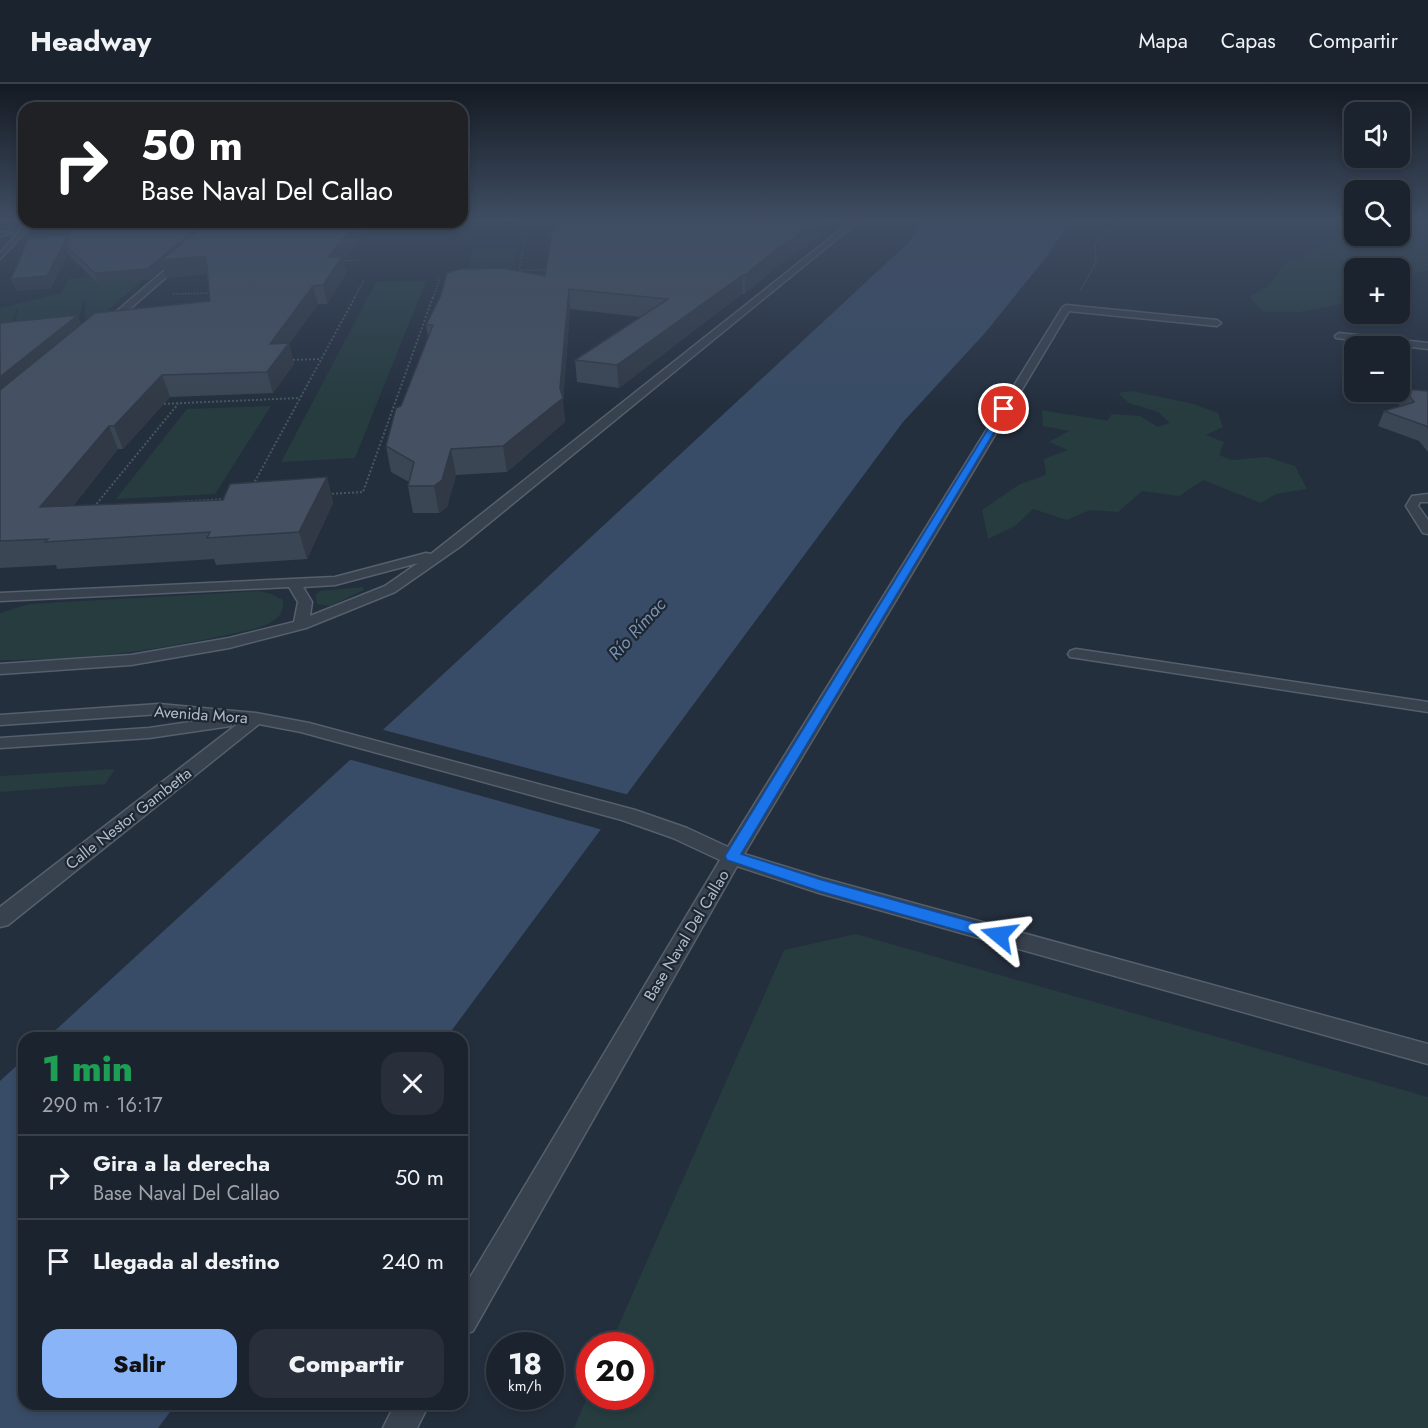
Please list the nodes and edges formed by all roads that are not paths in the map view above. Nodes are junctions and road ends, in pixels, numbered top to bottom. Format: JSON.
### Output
{"nodes":[{"id":1,"x":156,"y":283,"type":"edge"},
{"id":2,"x":779,"y":283,"type":"edge"},
{"id":3,"x":1217,"y":323,"type":"dead end"},
{"id":4,"x":99,"y":331,"type":"edge"},
{"id":5,"x":1339,"y":336,"type":"dead end"},
{"id":6,"x":1428,"y":346,"type":"edge"},
{"id":7,"x":1428,"y":498,"type":"edge"},
{"id":8,"x":1428,"y":530,"type":"edge"},
{"id":9,"x":447,"y":549,"type":"junction"},
{"id":10,"x":293,"y":583,"type":"junction"},
{"id":11,"x":4,"y":598,"type":"edge"},
{"id":12,"x":301,"y":625,"type":"junction"},
{"id":13,"x":1076,"y":654,"type":"dead end"},
{"id":14,"x":0,"y":669,"type":"edge"},
{"id":15,"x":1428,"y":707,"type":"edge"},
{"id":16,"x":256,"y":718,"type":"junction"},
{"id":17,"x":0,"y":720,"type":"edge"},
{"id":18,"x":0,"y":743,"type":"edge"},
{"id":19,"x":732,"y":856,"type":"junction"},
{"id":20,"x":0,"y":919,"type":"edge"},
{"id":21,"x":1428,"y":1054,"type":"edge"},
{"id":22,"x":468,"y":1310,"type":"edge"},
{"id":23,"x":410,"y":1410,"type":"edge"},
{"id":24,"x":399,"y":1428,"type":"edge"}],
"edges":[{"from":1,"to":4,"type":"lane"},
{"from":2,"to":9,"type":"lane"},
{"from":3,"to":19,"type":"lane","name":"Base Naval Del Callao"},
{"from":5,"to":6,"type":"lane"},
{"from":7,"to":8,"type":"lane"},
{"from":9,"to":10,"type":"lane"},
{"from":9,"to":12,"type":"lane"},
{"from":10,"to":11,"type":"lane"},
{"from":10,"to":12,"type":"lane"},
{"from":12,"to":14,"type":"lane"},
{"from":13,"to":15,"type":"lane"},
{"from":16,"to":17,"type":"lane","name":"Avenida Mora"},
{"from":16,"to":18,"type":"lane","name":"Avenida Mora"},
{"from":16,"to":19,"type":"lane"},
{"from":16,"to":20,"type":"lane","name":"Calle Nestor Gambetta"},
{"from":19,"to":21,"type":"lane"},
{"from":19,"to":22,"type":"lane","name":"Base Naval Del Callao"},
{"from":23,"to":24,"type":"lane"}]}
